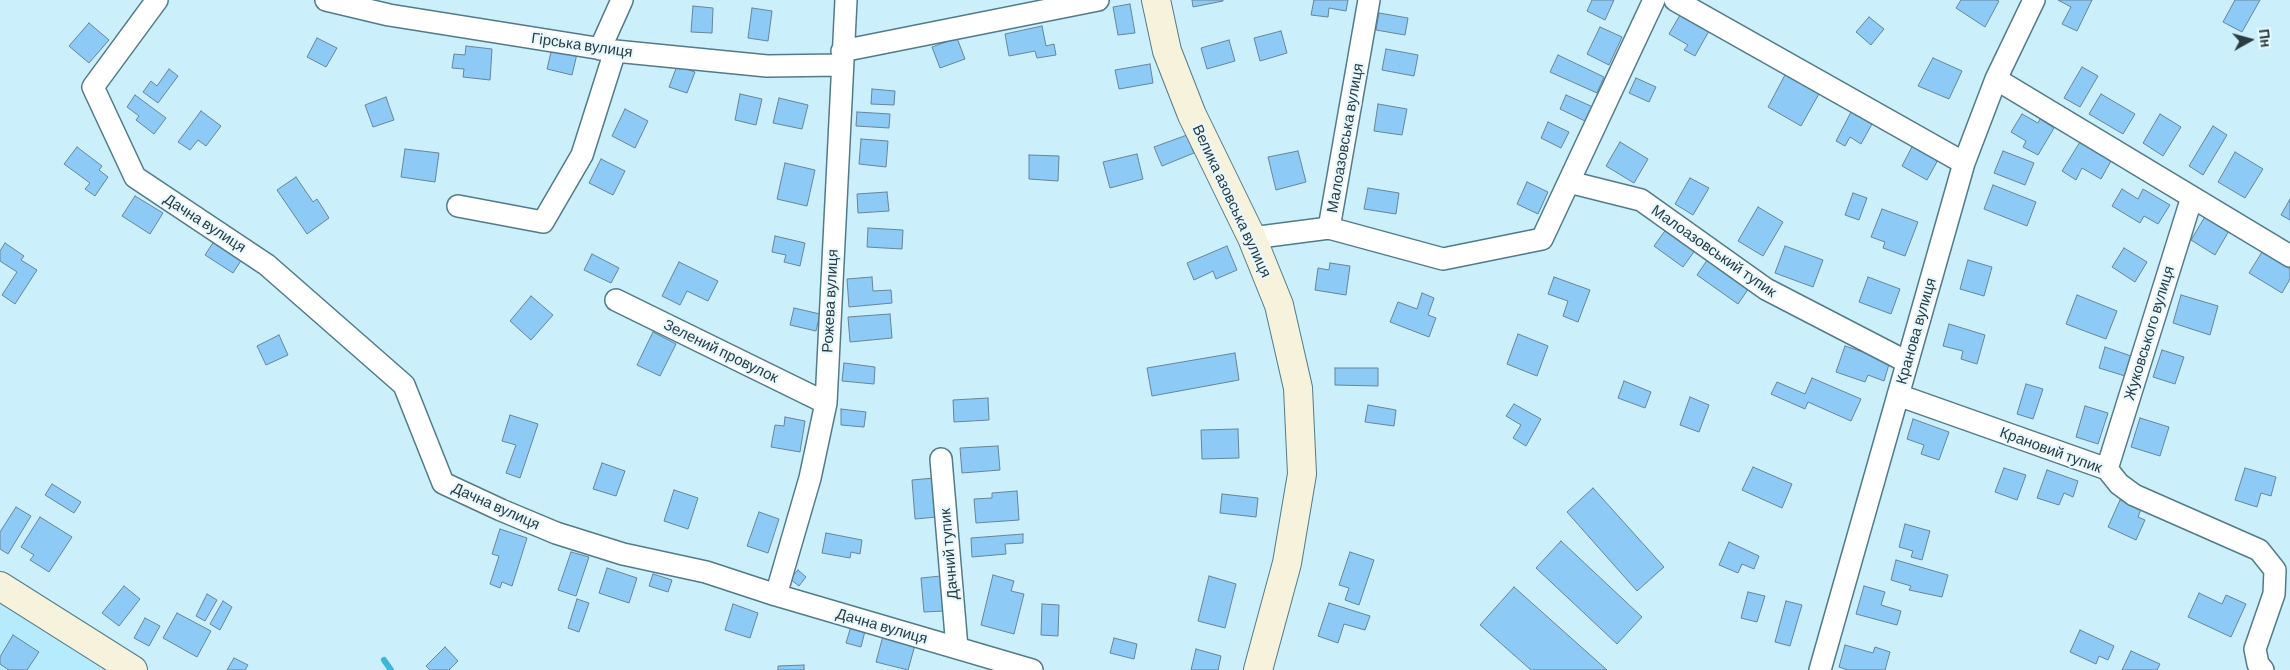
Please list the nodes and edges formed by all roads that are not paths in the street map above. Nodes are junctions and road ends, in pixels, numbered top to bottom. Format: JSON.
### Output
{"nodes":[{"id":1,"x":157,"y":0,"type":"edge"},
{"id":2,"x":326,"y":0,"type":"edge"},
{"id":3,"x":622,"y":0,"type":"edge"},
{"id":4,"x":846,"y":0,"type":"edge"},
{"id":5,"x":1098,"y":0,"type":"edge"},
{"id":6,"x":1156,"y":0,"type":"edge"},
{"id":7,"x":1369,"y":0,"type":"edge"},
{"id":8,"x":1654,"y":0,"type":"edge"},
{"id":9,"x":1675,"y":0,"type":"edge"},
{"id":10,"x":2034,"y":0,"type":"edge"},
{"id":11,"x":607,"y":50,"type":"junction"},
{"id":12,"x":842,"y":58,"type":"junction"},
{"id":13,"x":1996,"y":79,"type":"junction"},
{"id":14,"x":1964,"y":163,"type":"junction"},
{"id":15,"x":1569,"y":182,"type":"junction"},
{"id":16,"x":2192,"y":197,"type":"junction"},
{"id":17,"x":458,"y":206,"type":"dead end"},
{"id":18,"x":1330,"y":228,"type":"junction"},
{"id":19,"x":1252,"y":238,"type":"junction"},
{"id":20,"x":2290,"y":256,"type":"edge"},
{"id":21,"x":616,"y":300,"type":"dead end"},
{"id":22,"x":1907,"y":362,"type":"junction"},
{"id":23,"x":1898,"y":395,"type":"junction"},
{"id":24,"x":826,"y":403,"type":"junction"},
{"id":25,"x":941,"y":459,"type":"dead end"},
{"id":26,"x":2107,"y":470,"type":"junction"},
{"id":27,"x":0,"y":586,"type":"edge"},
{"id":28,"x":776,"y":596,"type":"junction"},
{"id":29,"x":957,"y":648,"type":"junction"},
{"id":30,"x":133,"y":670,"type":"edge"},
{"id":31,"x":1032,"y":670,"type":"edge"},
{"id":32,"x":1258,"y":670,"type":"edge"},
{"id":33,"x":1820,"y":670,"type":"edge"},
{"id":34,"x":2263,"y":670,"type":"edge"}],
"edges":[{"from":1,"to":28,"type":"street","name":"Дачна вулиця"},
{"from":2,"to":11,"type":"street","name":"Гірська вулиця"},
{"from":3,"to":11,"type":"street"},
{"from":4,"to":12,"type":"street","name":"Рожева вулиця"},
{"from":5,"to":12,"type":"street","name":"Гірська вулиця"},
{"from":6,"to":19,"type":"street","name":"Велика азовська вулиця"},
{"from":7,"to":18,"type":"street","name":"Малоазовська вулиця"},
{"from":8,"to":15,"type":"street"},
{"from":9,"to":14,"type":"street"},
{"from":10,"to":13,"type":"street","name":"Кранова вулиця"},
{"from":11,"to":12,"type":"street","name":"Гірська вулиця"},
{"from":11,"to":17,"type":"street"},
{"from":12,"to":24,"type":"street","name":"Рожева вулиця"},
{"from":13,"to":14,"type":"street","name":"Кранова вулиця"},
{"from":13,"to":16,"type":"street"},
{"from":14,"to":22,"type":"street","name":"Кранова вулиця"},
{"from":15,"to":18,"type":"street"},
{"from":15,"to":22,"type":"street","name":"Малоазовський тупик"},
{"from":16,"to":20,"type":"street"},
{"from":16,"to":26,"type":"street","name":"Жуковського вулиця"},
{"from":18,"to":19,"type":"street","name":"Малоазовська вулиця"},
{"from":19,"to":32,"type":"street","name":"Велика азовська вулиця"},
{"from":21,"to":24,"type":"street","name":"Зелений провулок"},
{"from":22,"to":23,"type":"street","name":"Кранова вулиця"},
{"from":23,"to":26,"type":"street","name":"Крановий тупик"},
{"from":23,"to":33,"type":"street","name":"Кранова вулиця"},
{"from":24,"to":28,"type":"street","name":"Рожева вулиця"},
{"from":25,"to":29,"type":"street","name":"Дачний тупик"},
{"from":26,"to":34,"type":"street","name":"Крановий тупик"},
{"from":27,"to":30,"type":"street"},
{"from":28,"to":29,"type":"street","name":"Дачна вулиця"},
{"from":29,"to":31,"type":"street","name":"Дачна вулиця"}]}
